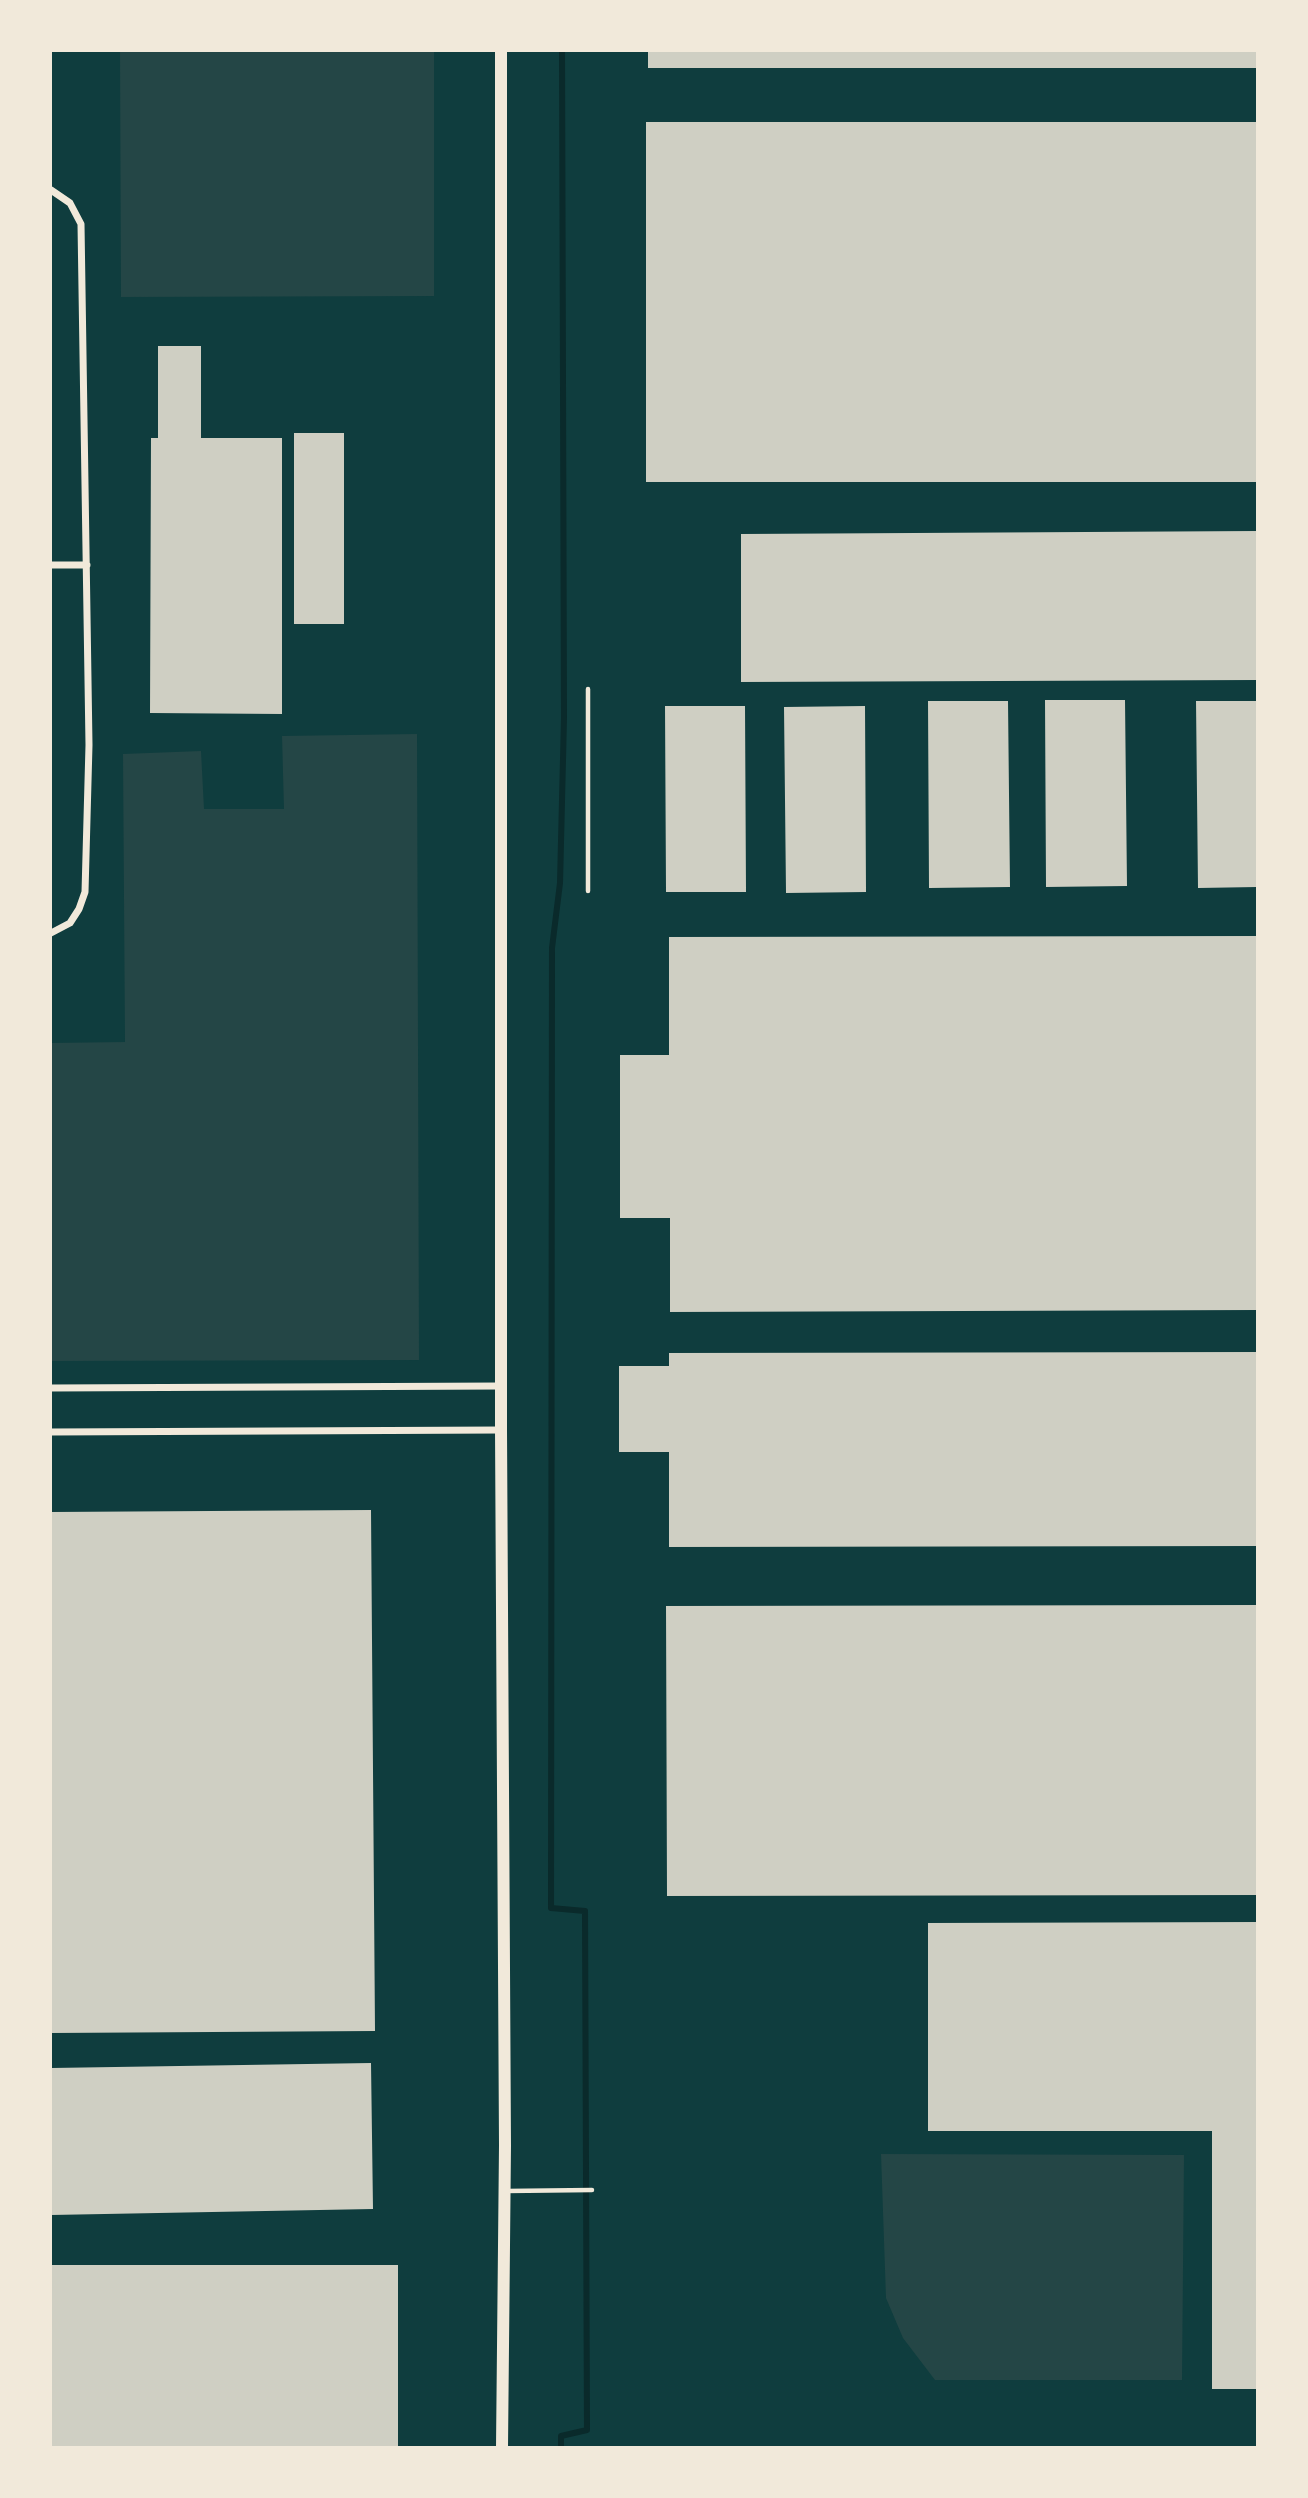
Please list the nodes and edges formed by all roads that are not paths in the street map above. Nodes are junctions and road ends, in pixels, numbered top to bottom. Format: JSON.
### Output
{"nodes":[{"id":1,"x":501,"y":51,"type":"edge"},
{"id":2,"x":51,"y":190,"type":"edge"},
{"id":3,"x":51,"y":565,"type":"edge"},
{"id":4,"x":87,"y":565,"type":"junction"},
{"id":5,"x":589,"y":689,"type":"dead end"},
{"id":6,"x":588,"y":891,"type":"dead end"},
{"id":7,"x":51,"y":933,"type":"edge"},
{"id":8,"x":501,"y":1386,"type":"junction"},
{"id":9,"x":51,"y":1388,"type":"edge"},
{"id":10,"x":501,"y":1430,"type":"junction"},
{"id":11,"x":51,"y":1432,"type":"edge"},
{"id":12,"x":592,"y":2190,"type":"dead end"},
{"id":13,"x":505,"y":2191,"type":"junction"},
{"id":14,"x":502,"y":2447,"type":"edge"}],
"edges":[{"from":1,"to":8,"type":"street"},
{"from":2,"to":4,"type":"street"},
{"from":3,"to":4,"type":"street"},
{"from":4,"to":7,"type":"street"},
{"from":5,"to":6,"type":"lane"},
{"from":8,"to":9,"type":"street"},
{"from":8,"to":10,"type":"street"},
{"from":10,"to":11,"type":"street"},
{"from":10,"to":13,"type":"street"},
{"from":12,"to":13,"type":"lane"},
{"from":13,"to":14,"type":"street"}]}
